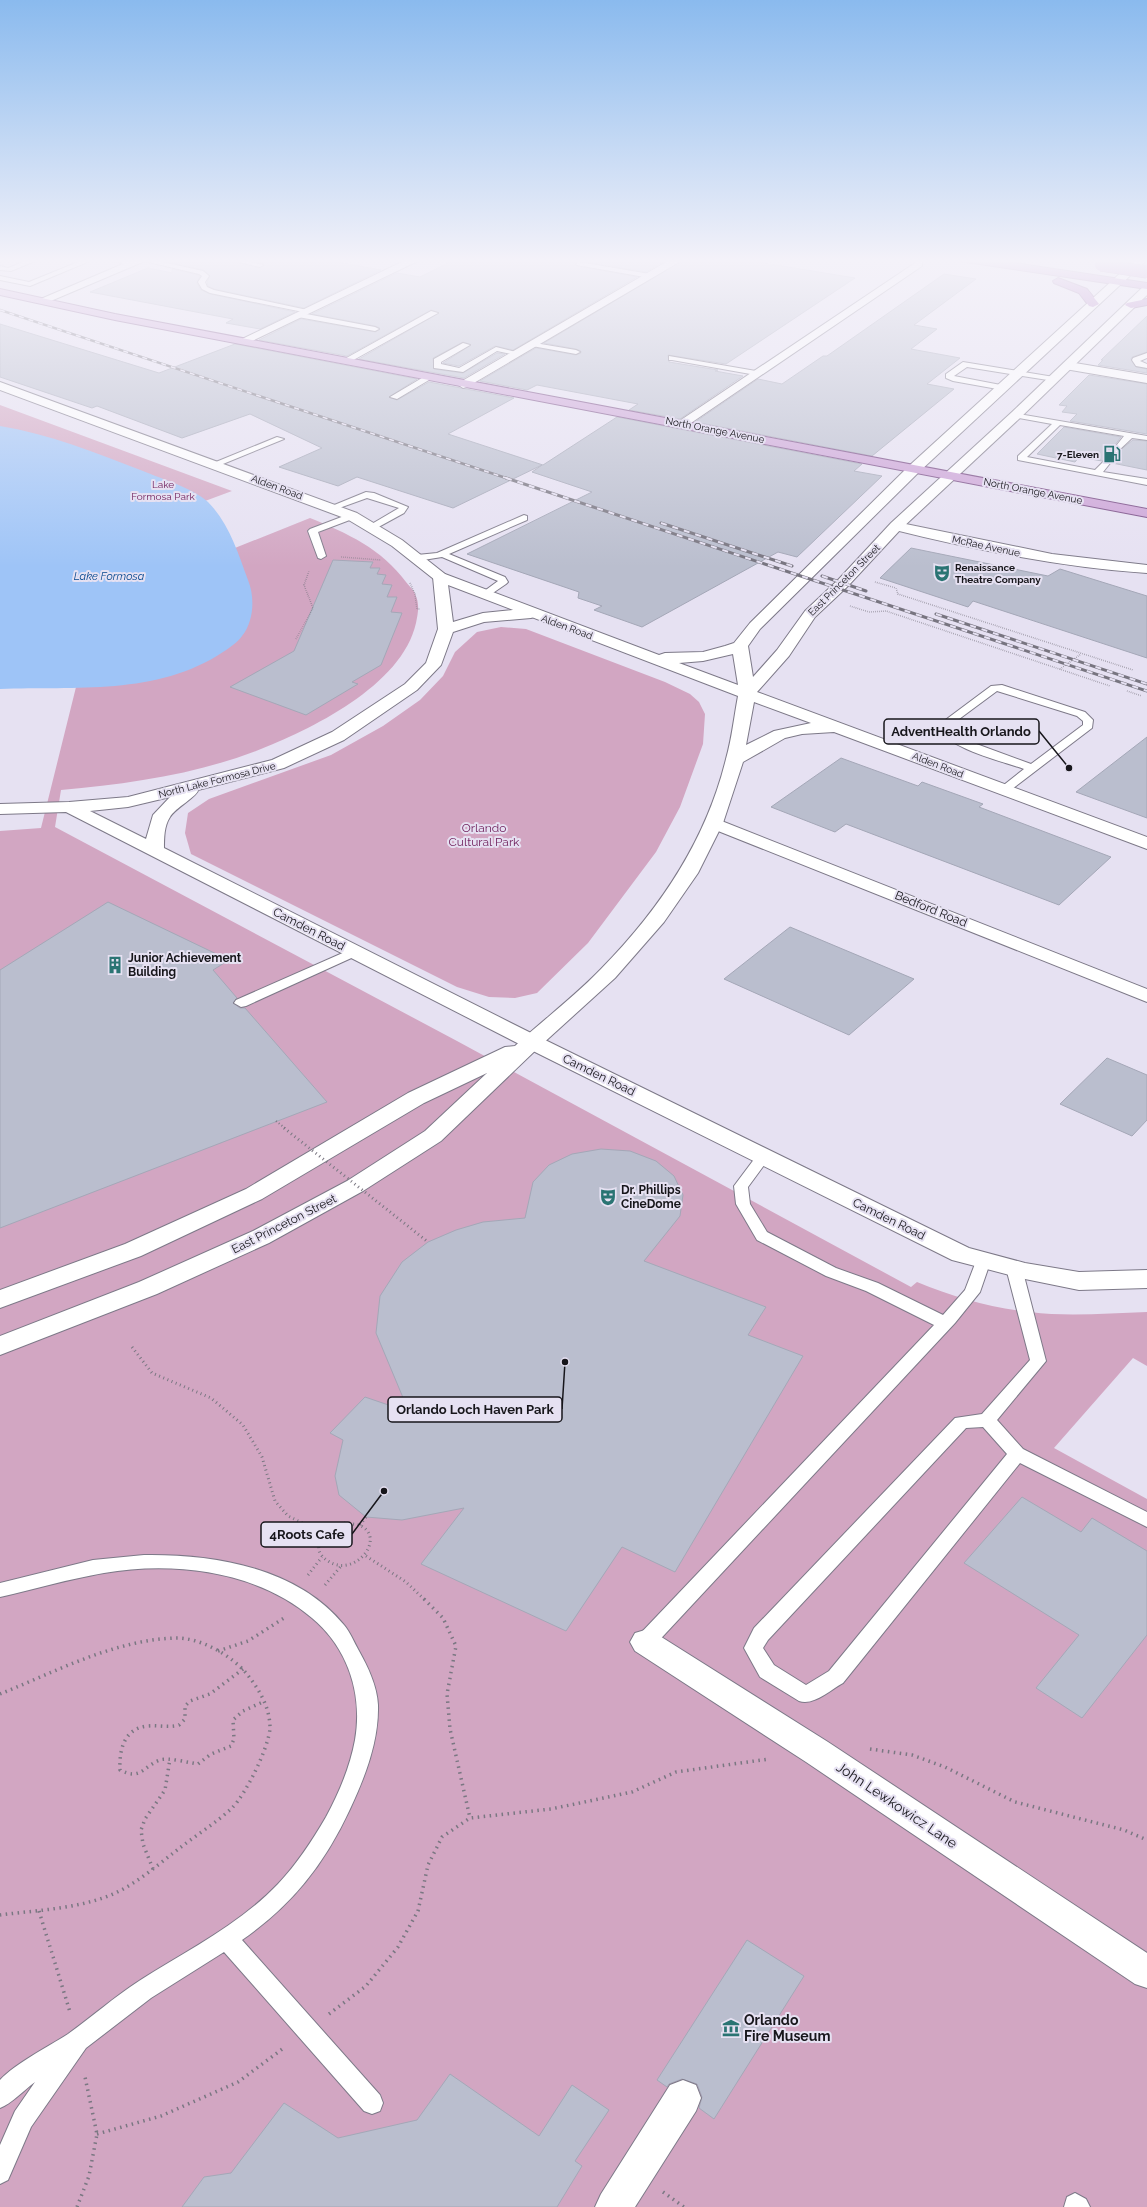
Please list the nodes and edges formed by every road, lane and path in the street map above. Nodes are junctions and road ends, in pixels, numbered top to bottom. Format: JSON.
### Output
{"nodes":[{"id":1,"x":350,"y":361,"type":"edge"},
{"id":2,"x":437,"y":361,"type":"edge"},
{"id":3,"x":476,"y":361,"type":"edge"},
{"id":4,"x":502,"y":361,"type":"edge"},
{"id":5,"x":689,"y":361,"type":"edge"},
{"id":6,"x":774,"y":361,"type":"edge"},
{"id":7,"x":1033,"y":361,"type":"edge"},
{"id":8,"x":1061,"y":361,"type":"edge"},
{"id":9,"x":1074,"y":361,"type":"edge"},
{"id":10,"x":1137,"y":361,"type":"edge"},
{"id":11,"x":473,"y":363,"type":"junction"},
{"id":12,"x":1029,"y":365,"type":"junction"},
{"id":13,"x":437,"y":366,"type":"junction"},
{"id":14,"x":493,"y":366,"type":"junction"},
{"id":15,"x":1069,"y":366,"type":"junction"},
{"id":16,"x":1147,"y":366,"type":"edge"},
{"id":17,"x":756,"y":373,"type":"junction"},
{"id":18,"x":1020,"y":373,"type":"junction"},
{"id":19,"x":425,"y":376,"type":"junction"},
{"id":20,"x":1039,"y":376,"type":"junction"},
{"id":21,"x":1054,"y":379,"type":"junction"},
{"id":22,"x":1147,"y":379,"type":"edge"},
{"id":23,"x":463,"y":384,"type":"junction"},
{"id":24,"x":0,"y":386,"type":"edge"},
{"id":25,"x":1002,"y":388,"type":"junction"},
{"id":26,"x":1037,"y":396,"type":"junction"},
{"id":27,"x":394,"y":397,"type":"dead end"},
{"id":28,"x":1016,"y":416,"type":"junction"},
{"id":29,"x":1057,"y":423,"type":"junction"},
{"id":30,"x":681,"y":424,"type":"junction"},
{"id":31,"x":1130,"y":435,"type":"junction"},
{"id":32,"x":1147,"y":438,"type":"edge"},
{"id":33,"x":280,"y":439,"type":"dead end"},
{"id":34,"x":215,"y":464,"type":"junction"},
{"id":35,"x":915,"y":468,"type":"junction"},
{"id":36,"x":1097,"y":472,"type":"junction"},
{"id":37,"x":950,"y":474,"type":"junction"},
{"id":38,"x":1147,"y":482,"type":"edge"},
{"id":39,"x":331,"y":508,"type":"junction"},
{"id":40,"x":1145,"y":510,"type":"edge"},
{"id":41,"x":352,"y":516,"type":"junction"},
{"id":42,"x":524,"y":518,"type":"dead end"},
{"id":43,"x":896,"y":526,"type":"junction"},
{"id":44,"x":373,"y":527,"type":"junction"},
{"id":45,"x":442,"y":554,"type":"junction"},
{"id":46,"x":321,"y":556,"type":"junction"},
{"id":47,"x":417,"y":558,"type":"junction"},
{"id":48,"x":384,"y":561,"type":"dead end"},
{"id":49,"x":1147,"y":569,"type":"edge"},
{"id":50,"x":440,"y":577,"type":"junction"},
{"id":51,"x":868,"y":580,"type":"dead end"},
{"id":52,"x":484,"y":594,"type":"junction"},
{"id":53,"x":845,"y":605,"type":"dead end"},
{"id":54,"x":531,"y":613,"type":"junction"},
{"id":55,"x":446,"y":629,"type":"junction"},
{"id":56,"x":296,"y":639,"type":"dead end"},
{"id":57,"x":740,"y":646,"type":"junction"},
{"id":58,"x":1082,"y":654,"type":"junction"},
{"id":59,"x":650,"y":657,"type":"junction"},
{"id":60,"x":1060,"y":669,"type":"junction"},
{"id":61,"x":1132,"y":670,"type":"dead end"},
{"id":62,"x":1110,"y":686,"type":"dead end"},
{"id":63,"x":1127,"y":691,"type":"dead end"},
{"id":64,"x":747,"y":693,"type":"junction"},
{"id":65,"x":1142,"y":696,"type":"dead end"},
{"id":66,"x":842,"y":729,"type":"junction"},
{"id":67,"x":735,"y":759,"type":"junction"},
{"id":68,"x":1032,"y":768,"type":"junction"},
{"id":69,"x":198,"y":786,"type":"junction"},
{"id":70,"x":1004,"y":790,"type":"junction"},
{"id":71,"x":69,"y":807,"type":"junction"},
{"id":72,"x":0,"y":809,"type":"edge"},
{"id":73,"x":714,"y":823,"type":"junction"},
{"id":74,"x":1147,"y":843,"type":"edge"},
{"id":75,"x":155,"y":851,"type":"junction"},
{"id":76,"x":354,"y":952,"type":"junction"},
{"id":77,"x":1147,"y":996,"type":"edge"},
{"id":78,"x":241,"y":1003,"type":"dead end"},
{"id":79,"x":532,"y":1042,"type":"junction"},
{"id":80,"x":276,"y":1122,"type":"dead end"},
{"id":81,"x":763,"y":1157,"type":"junction"},
{"id":82,"x":428,"y":1242,"type":"dead end"},
{"id":83,"x":983,"y":1260,"type":"junction"},
{"id":84,"x":1014,"y":1268,"type":"junction"},
{"id":85,"x":1147,"y":1279,"type":"edge"},
{"id":86,"x":0,"y":1299,"type":"edge"},
{"id":87,"x":945,"y":1323,"type":"junction"},
{"id":88,"x":0,"y":1346,"type":"edge"},
{"id":89,"x":132,"y":1347,"type":"dead end"},
{"id":90,"x":987,"y":1420,"type":"junction"},
{"id":91,"x":1017,"y":1454,"type":"junction"},
{"id":92,"x":366,"y":1517,"type":"dead end"},
{"id":93,"x":1147,"y":1520,"type":"edge"},
{"id":94,"x":360,"y":1525,"type":"junction"},
{"id":95,"x":323,"y":1533,"type":"junction"},
{"id":96,"x":366,"y":1556,"type":"junction"},
{"id":97,"x":0,"y":1590,"type":"edge"},
{"id":98,"x":282,"y":1620,"type":"dead end"},
{"id":99,"x":646,"y":1642,"type":"joint"},
{"id":100,"x":218,"y":1651,"type":"junction"},
{"id":101,"x":243,"y":1669,"type":"junction"},
{"id":102,"x":0,"y":1694,"type":"edge"},
{"id":103,"x":265,"y":1701,"type":"junction"},
{"id":104,"x":817,"y":1752,"type":"junction"},
{"id":105,"x":170,"y":1759,"type":"junction"},
{"id":106,"x":470,"y":1818,"type":"junction"},
{"id":107,"x":1147,"y":1840,"type":"edge"},
{"id":108,"x":152,"y":1869,"type":"junction"},
{"id":109,"x":0,"y":1915,"type":"edge"},
{"id":110,"x":226,"y":1938,"type":"junction"},
{"id":111,"x":1147,"y":1972,"type":"edge"},
{"id":112,"x":308,"y":2030,"type":"junction"},
{"id":113,"x":78,"y":2040,"type":"junction"},
{"id":114,"x":0,"y":2097,"type":"edge"},
{"id":115,"x":684,"y":2098,"type":"dead end"},
{"id":116,"x":372,"y":2102,"type":"dead end"},
{"id":117,"x":97,"y":2134,"type":"dead end"},
{"id":118,"x":0,"y":2172,"type":"edge"},
{"id":119,"x":614,"y":2207,"type":"edge"}],
"edges":[{"from":1,"to":19,"type":"main road","name":"North Orange Avenue"},
{"from":2,"to":13,"type":"lane"},
{"from":3,"to":11,"type":"lane"},
{"from":4,"to":14,"type":"street"},
{"from":5,"to":17,"type":"lane"},
{"from":6,"to":17,"type":"street"},
{"from":7,"to":12,"type":"street"},
{"from":8,"to":15,"type":"street"},
{"from":9,"to":15,"type":"street","name":"East Princeton Street"},
{"from":10,"to":16,"type":"lane"},
{"from":11,"to":13,"type":"lane"},
{"from":11,"to":14,"type":"lane"},
{"from":12,"to":18,"type":"street"},
{"from":12,"to":20,"type":"street"},
{"from":13,"to":19,"type":"lane"},
{"from":14,"to":23,"type":"street"},
{"from":15,"to":21,"type":"street","name":"East Princeton Street"},
{"from":15,"to":22,"type":"street"},
{"from":17,"to":30,"type":"street"},
{"from":18,"to":20,"type":"lane"},
{"from":18,"to":25,"type":"street"},
{"from":18,"to":25,"type":"lane"},
{"from":19,"to":23,"type":"main road","name":"North Orange Avenue"},
{"from":19,"to":27,"type":"lane"},
{"from":20,"to":21,"type":"lane"},
{"from":20,"to":26,"type":"street"},
{"from":21,"to":26,"type":"street","name":"East Princeton Street"},
{"from":23,"to":30,"type":"main road","name":"North Orange Avenue"},
{"from":24,"to":34,"type":"street","name":"Alden Road"},
{"from":25,"to":35,"type":"street"},
{"from":26,"to":28,"type":"street","name":"East Princeton Street"},
{"from":28,"to":29,"type":"lane"},
{"from":28,"to":37,"type":"street","name":"East Princeton Street"},
{"from":29,"to":31,"type":"lane"},
{"from":29,"to":36,"type":"lane"},
{"from":30,"to":35,"type":"main road","name":"North Orange Avenue"},
{"from":31,"to":32,"type":"lane"},
{"from":31,"to":36,"type":"lane"},
{"from":33,"to":34,"type":"lane"},
{"from":34,"to":39,"type":"street","name":"Alden Road"},
{"from":35,"to":37,"type":"main road","name":"North Orange Avenue"},
{"from":35,"to":57,"type":"street"},
{"from":36,"to":38,"type":"lane"},
{"from":37,"to":40,"type":"main road","name":"North Orange Avenue"},
{"from":37,"to":43,"type":"street","name":"East Princeton Street"},
{"from":39,"to":41,"type":"street","name":"Alden Road"},
{"from":39,"to":44,"type":"lane"},
{"from":41,"to":44,"type":"street","name":"Alden Road"},
{"from":41,"to":46,"type":"lane"},
{"from":42,"to":45,"type":"lane"},
{"from":43,"to":49,"type":"street","name":"McRae Avenue"},
{"from":43,"to":64,"type":"street","name":"East Princeton Street"},
{"from":44,"to":47,"type":"street","name":"Alden Road"},
{"from":45,"to":47,"type":"lane"},
{"from":45,"to":52,"type":"lane"},
{"from":46,"to":48,"type":"path"},
{"from":46,"to":56,"type":"path"},
{"from":47,"to":50,"type":"street","name":"Alden Road"},
{"from":50,"to":52,"type":"street","name":"Alden Road"},
{"from":50,"to":55,"type":"street","name":"North Lake Formosa Drive"},
{"from":51,"to":58,"type":"path"},
{"from":52,"to":54,"type":"street","name":"Alden Road"},
{"from":53,"to":60,"type":"path"},
{"from":54,"to":55,"type":"street"},
{"from":54,"to":59,"type":"street","name":"Alden Road"},
{"from":55,"to":69,"type":"street","name":"North Lake Formosa Drive"},
{"from":57,"to":59,"type":"street"},
{"from":57,"to":64,"type":"street","name":"East Princeton Street"},
{"from":58,"to":60,"type":"path"},
{"from":58,"to":61,"type":"path"},
{"from":59,"to":64,"type":"street","name":"Alden Road"},
{"from":60,"to":62,"type":"path"},
{"from":63,"to":65,"type":"path"},
{"from":64,"to":66,"type":"street","name":"Alden Road"},
{"from":64,"to":67,"type":"street","name":"East Princeton Street"},
{"from":66,"to":67,"type":"street"},
{"from":66,"to":70,"type":"street","name":"Alden Road"},
{"from":67,"to":73,"type":"street","name":"East Princeton Street"},
{"from":68,"to":68,"type":"lane"},
{"from":68,"to":70,"type":"lane"},
{"from":69,"to":71,"type":"street","name":"North Lake Formosa Drive"},
{"from":69,"to":75,"type":"street"},
{"from":70,"to":74,"type":"street","name":"Alden Road"},
{"from":71,"to":72,"type":"street","name":"North Lake Formosa Drive"},
{"from":71,"to":75,"type":"street","name":"Camden Road"},
{"from":73,"to":77,"type":"street","name":"Bedford Road"},
{"from":73,"to":79,"type":"street","name":"East Princeton Street"},
{"from":75,"to":76,"type":"street","name":"Camden Road"},
{"from":76,"to":78,"type":"lane"},
{"from":76,"to":79,"type":"street","name":"Camden Road"},
{"from":79,"to":81,"type":"street","name":"Camden Road"},
{"from":79,"to":86,"type":"street","name":"East Princeton Street"},
{"from":79,"to":88,"type":"street","name":"East Princeton Street"},
{"from":80,"to":82,"type":"path","bridge":true},
{"from":81,"to":83,"type":"street","name":"Camden Road"},
{"from":81,"to":87,"type":"lane"},
{"from":83,"to":84,"type":"street","name":"Camden Road"},
{"from":83,"to":87,"type":"lane"},
{"from":84,"to":85,"type":"street","name":"Camden Road"},
{"from":84,"to":90,"type":"lane"},
{"from":87,"to":99,"type":"lane"},
{"from":89,"to":95,"type":"path"},
{"from":90,"to":91,"type":"lane"},
{"from":90,"to":91,"type":"lane"},
{"from":91,"to":93,"type":"lane"},
{"from":92,"to":94,"type":"path"},
{"from":94,"to":95,"type":"path"},
{"from":94,"to":96,"type":"path"},
{"from":95,"to":96,"type":"path"},
{"from":96,"to":106,"type":"path"},
{"from":97,"to":110,"type":"lane"},
{"from":98,"to":100,"type":"path"},
{"from":99,"to":104,"type":"street","name":"John Lewkowicz Lane"},
{"from":100,"to":101,"type":"path"},
{"from":100,"to":102,"type":"path"},
{"from":101,"to":103,"type":"path"},
{"from":101,"to":105,"type":"path"},
{"from":103,"to":105,"type":"path"},
{"from":103,"to":108,"type":"path"},
{"from":104,"to":106,"type":"path"},
{"from":104,"to":107,"type":"path"},
{"from":104,"to":111,"type":"street","name":"John Lewkowicz Lane"},
{"from":105,"to":108,"type":"path"},
{"from":106,"to":112,"type":"path"},
{"from":108,"to":109,"type":"path"},
{"from":110,"to":112,"type":"lane"},
{"from":110,"to":113,"type":"lane"},
{"from":112,"to":116,"type":"lane"},
{"from":112,"to":117,"type":"path"},
{"from":113,"to":114,"type":"lane"},
{"from":113,"to":118,"type":"lane"},
{"from":115,"to":119,"type":"street"}]}
